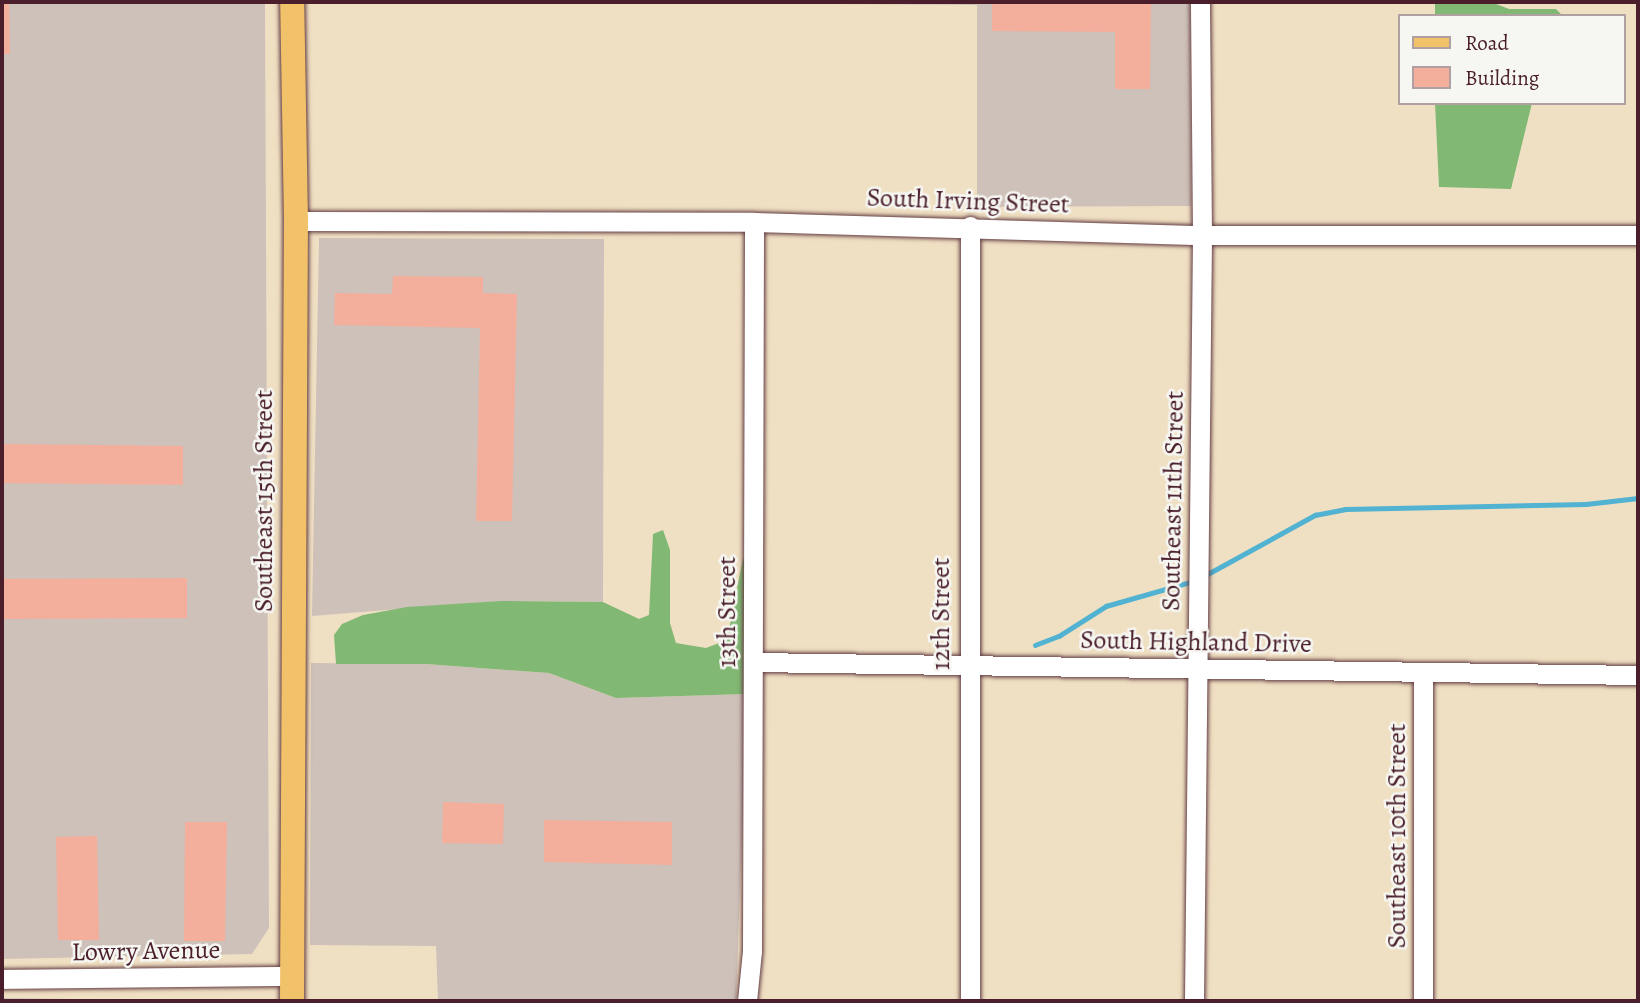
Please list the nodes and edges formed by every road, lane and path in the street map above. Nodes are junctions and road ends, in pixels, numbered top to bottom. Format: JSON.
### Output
{"nodes":[{"id":1,"x":292,"y":2,"type":"edge"},
{"id":2,"x":1200,"y":2,"type":"edge"},
{"id":3,"x":296,"y":221,"type":"junction"},
{"id":4,"x":754,"y":222,"type":"junction"},
{"id":5,"x":970,"y":226,"type":"junction"},
{"id":6,"x":1202,"y":235,"type":"junction"},
{"id":7,"x":1638,"y":235,"type":"edge"},
{"id":8,"x":753,"y":662,"type":"junction"},
{"id":9,"x":967,"y":665,"type":"junction"},
{"id":10,"x":1197,"y":668,"type":"junction"},
{"id":11,"x":1423,"y":671,"type":"junction"},
{"id":12,"x":1638,"y":675,"type":"edge"},
{"id":13,"x":292,"y":976,"type":"junction"},
{"id":14,"x":2,"y":979,"type":"edge"},
{"id":15,"x":292,"y":1001,"type":"edge"},
{"id":16,"x":747,"y":1001,"type":"edge"},
{"id":17,"x":970,"y":1001,"type":"edge"},
{"id":18,"x":1195,"y":1001,"type":"edge"},
{"id":19,"x":1423,"y":1001,"type":"edge"}],
"edges":[{"from":1,"to":3,"type":"main road","name":"Southeast 15th Street"},
{"from":2,"to":6,"type":"street","name":"Southeast 11th Street"},
{"from":3,"to":4,"type":"street","name":"South Irving Street"},
{"from":3,"to":13,"type":"main road","name":"Southeast 15th Street"},
{"from":4,"to":5,"type":"street","name":"South Irving Street"},
{"from":4,"to":8,"type":"street","name":"13th Street"},
{"from":5,"to":6,"type":"street","name":"South Irving Street"},
{"from":5,"to":9,"type":"street","name":"12th Street"},
{"from":6,"to":7,"type":"street","name":"South Irving Street"},
{"from":6,"to":10,"type":"street","name":"Southeast 11th Street"},
{"from":8,"to":9,"type":"street","name":"South Highland Drive"},
{"from":8,"to":16,"type":"street","name":"13th Street"},
{"from":9,"to":10,"type":"street","name":"South Highland Drive"},
{"from":9,"to":17,"type":"street","name":"12th Street"},
{"from":10,"to":11,"type":"street","name":"South Highland Drive"},
{"from":10,"to":18,"type":"street","name":"Southeast 11th Street"},
{"from":11,"to":12,"type":"street","name":"South Highland Drive"},
{"from":11,"to":19,"type":"street","name":"Southeast 10th Street"},
{"from":13,"to":14,"type":"street","name":"Lowry Avenue"},
{"from":13,"to":15,"type":"main road","name":"Southeast 15th Street"}]}
